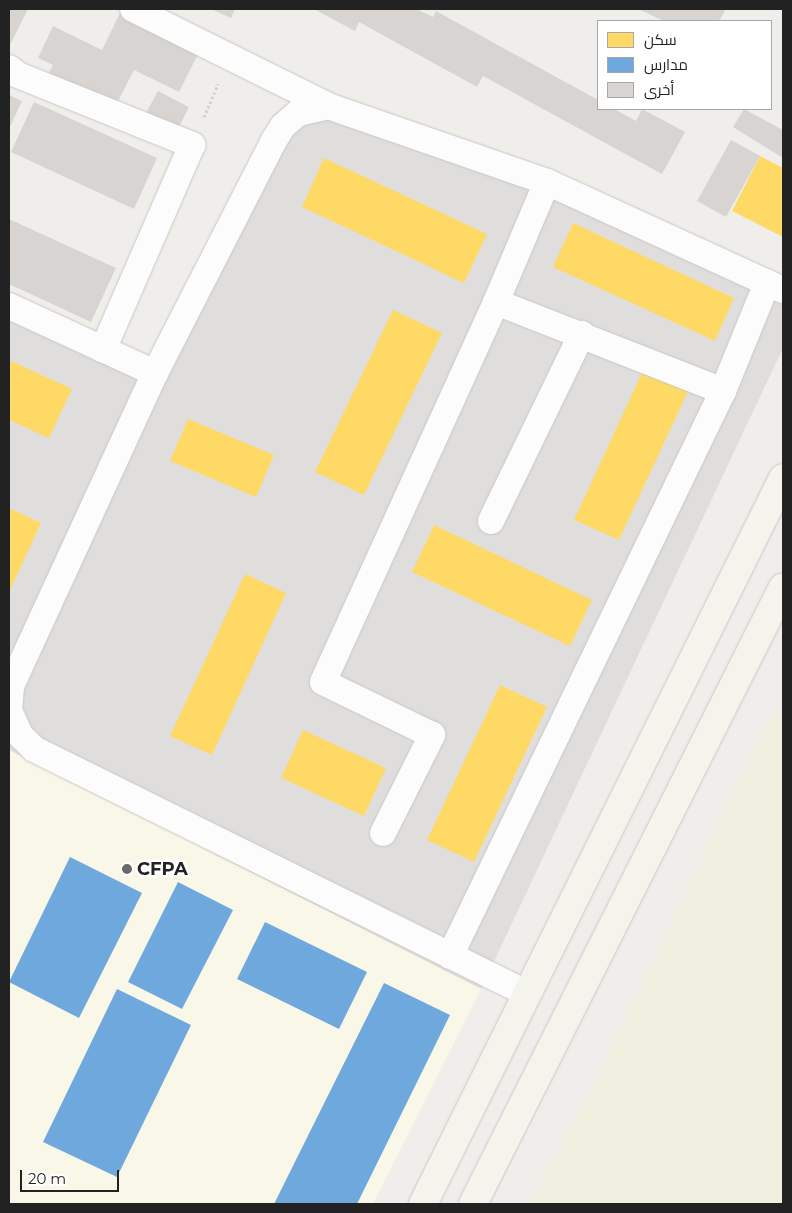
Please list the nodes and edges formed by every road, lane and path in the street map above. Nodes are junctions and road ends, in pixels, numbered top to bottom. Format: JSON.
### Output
{"nodes":[{"id":1,"x":133,"y":9,"type":"edge"},
{"id":2,"x":230,"y":57,"type":"junction"},
{"id":3,"x":9,"y":68,"type":"edge"},
{"id":4,"x":328,"y":106,"type":"junction"},
{"id":5,"x":192,"y":145,"type":"junction"},
{"id":6,"x":546,"y":182,"type":"junction"},
{"id":7,"x":775,"y":287,"type":"edge"},
{"id":8,"x":496,"y":302,"type":"junction"},
{"id":9,"x":9,"y":306,"type":"edge"},
{"id":10,"x":582,"y":334,"type":"junction"},
{"id":11,"x":103,"y":350,"type":"junction"},
{"id":12,"x":155,"y":373,"type":"junction"},
{"id":13,"x":722,"y":391,"type":"junction"},
{"id":14,"x":783,"y":478,"type":"edge"},
{"id":15,"x":491,"y":521,"type":"dead end"},
{"id":16,"x":783,"y":587,"type":"edge"},
{"id":17,"x":383,"y":833,"type":"dead end"},
{"id":18,"x":450,"y":956,"type":"junction"},
{"id":19,"x":526,"y":993,"type":"junction"},
{"id":20,"x":423,"y":1204,"type":"edge"},
{"id":21,"x":473,"y":1204,"type":"edge"}],
"edges":[{"from":1,"to":2,"type":"street"},
{"from":2,"to":4,"type":"street"},
{"from":2,"to":5,"type":"path"},
{"from":3,"to":5,"type":"street"},
{"from":4,"to":6,"type":"street"},
{"from":4,"to":12,"type":"street"},
{"from":5,"to":11,"type":"street"},
{"from":6,"to":7,"type":"street"},
{"from":6,"to":8,"type":"street"},
{"from":7,"to":13,"type":"street"},
{"from":8,"to":10,"type":"street"},
{"from":8,"to":17,"type":"street"},
{"from":9,"to":11,"type":"street"},
{"from":10,"to":13,"type":"street"},
{"from":10,"to":15,"type":"street"},
{"from":11,"to":12,"type":"street"},
{"from":12,"to":18,"type":"street"},
{"from":13,"to":18,"type":"street"},
{"from":14,"to":19,"type":"main road"},
{"from":16,"to":21,"type":"main road"},
{"from":18,"to":19,"type":"street"},
{"from":19,"to":20,"type":"main road"}]}
